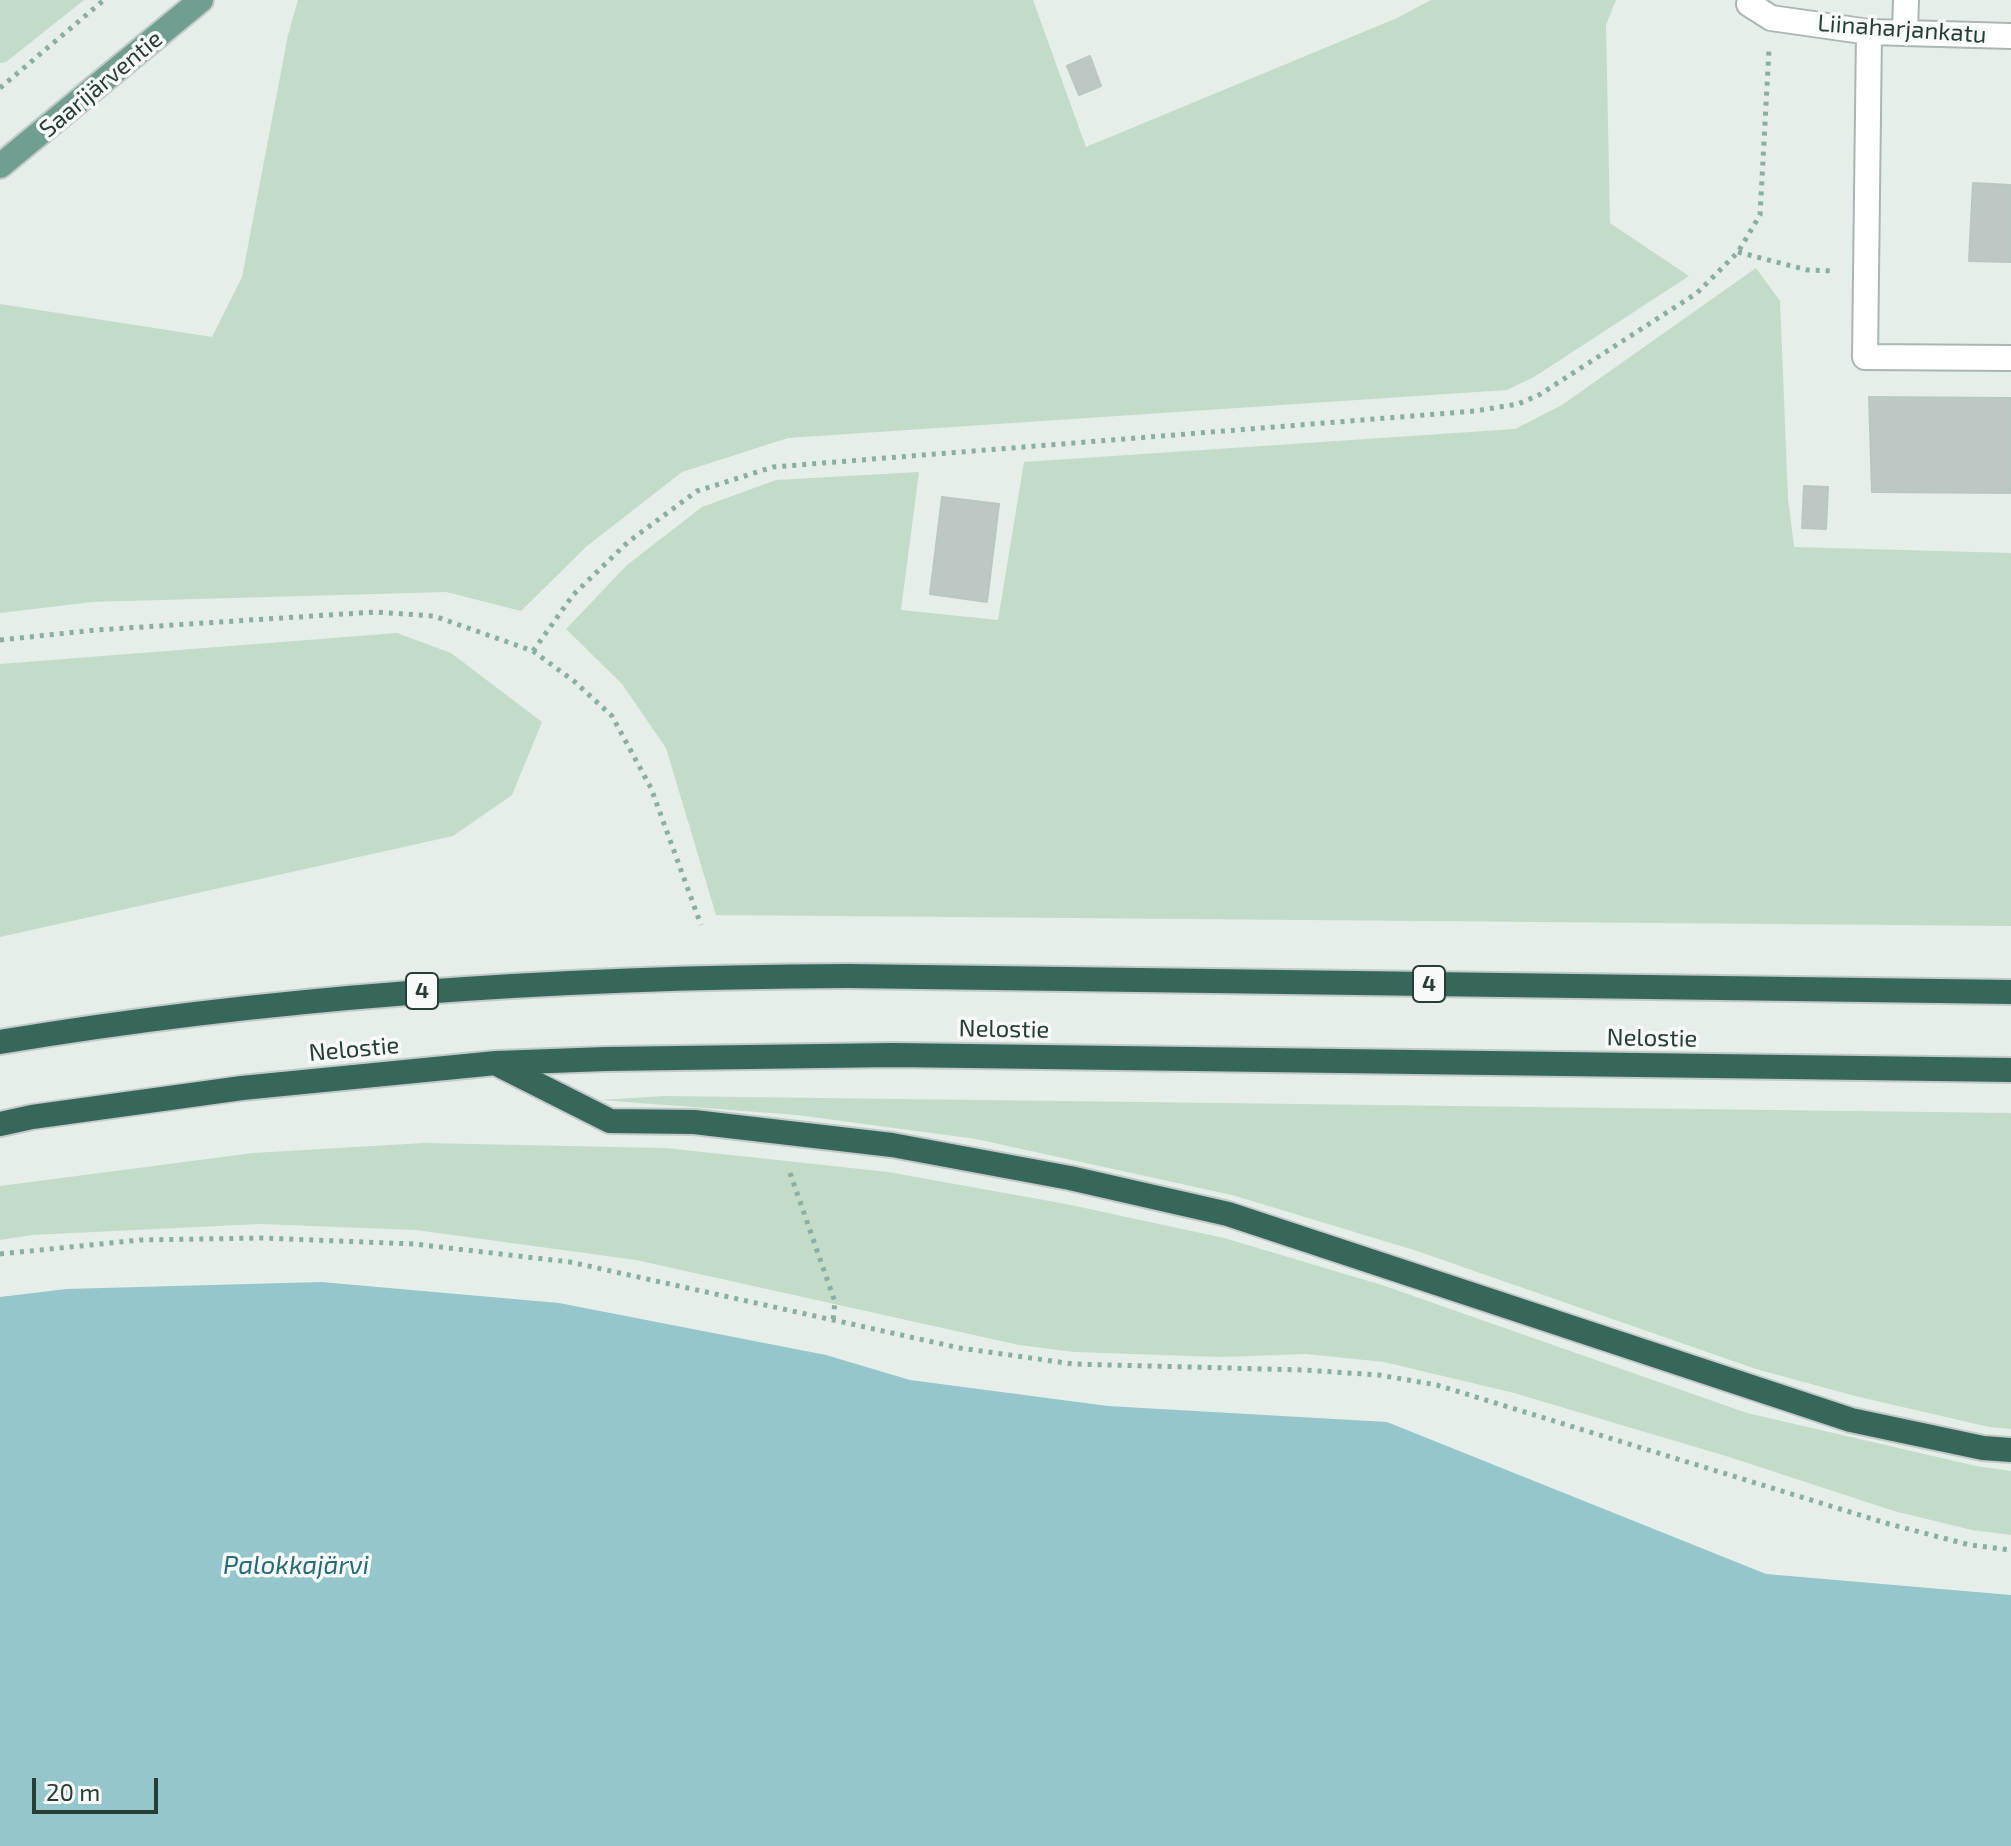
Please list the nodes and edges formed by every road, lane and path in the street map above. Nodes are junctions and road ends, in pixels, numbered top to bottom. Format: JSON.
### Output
{"nodes":[{"id":1,"x":104,"y":0,"type":"edge"},
{"id":2,"x":201,"y":0,"type":"edge"},
{"id":3,"x":1906,"y":0,"type":"edge"},
{"id":4,"x":1749,"y":4,"type":"dead end"},
{"id":5,"x":1771,"y":18,"type":"junction"},
{"id":6,"x":1905,"y":31,"type":"junction"},
{"id":7,"x":1869,"y":32,"type":"junction"},
{"id":8,"x":2011,"y":36,"type":"edge"},
{"id":9,"x":0,"y":88,"type":"edge"},
{"id":10,"x":0,"y":166,"type":"edge"},
{"id":11,"x":1738,"y":252,"type":"junction"},
{"id":12,"x":1866,"y":272,"type":"junction"},
{"id":13,"x":2011,"y":358,"type":"edge"},
{"id":14,"x":0,"y":640,"type":"edge"},
{"id":15,"x":533,"y":651,"type":"junction"},
{"id":16,"x":701,"y":925,"type":"dead end"},
{"id":17,"x":2011,"y":992,"type":"edge"},
{"id":18,"x":0,"y":1042,"type":"edge"},
{"id":19,"x":496,"y":1063,"type":"junction"},
{"id":20,"x":2011,"y":1070,"type":"edge"},
{"id":21,"x":0,"y":1124,"type":"edge"},
{"id":22,"x":790,"y":1173,"type":"dead end"},
{"id":23,"x":0,"y":1254,"type":"edge"},
{"id":24,"x":833,"y":1320,"type":"junction"},
{"id":25,"x":2011,"y":1450,"type":"edge"},
{"id":26,"x":2011,"y":1550,"type":"edge"}],
"edges":[{"from":1,"to":9,"type":"path"},
{"from":2,"to":10,"type":"main road","name":"Saarijärventie"},
{"from":3,"to":6,"type":"street"},
{"from":4,"to":5,"type":"street","name":"Liinaharjankatu"},
{"from":5,"to":7,"type":"street","name":"Liinaharjankatu"},
{"from":5,"to":11,"type":"path"},
{"from":6,"to":7,"type":"street","name":"Liinaharjankatu"},
{"from":6,"to":8,"type":"street","name":"Liinaharjankatu"},
{"from":7,"to":12,"type":"street"},
{"from":11,"to":12,"type":"path"},
{"from":11,"to":15,"type":"path"},
{"from":12,"to":13,"type":"street"},
{"from":14,"to":15,"type":"path"},
{"from":15,"to":16,"type":"path"},
{"from":17,"to":18,"type":"highway","number":"4"},
{"from":19,"to":20,"type":"highway","name":"Nelostie"},
{"from":19,"to":21,"type":"highway","name":"Nelostie"},
{"from":19,"to":25,"type":"highway"},
{"from":22,"to":24,"type":"path"},
{"from":23,"to":24,"type":"path"},
{"from":24,"to":26,"type":"path"}]}
